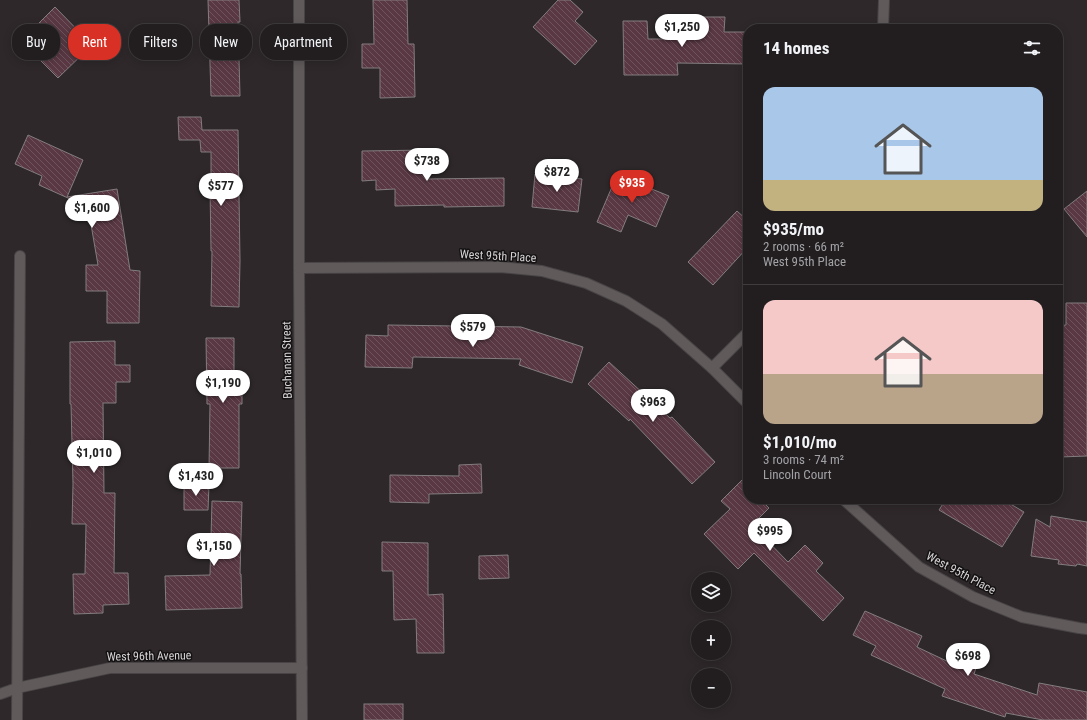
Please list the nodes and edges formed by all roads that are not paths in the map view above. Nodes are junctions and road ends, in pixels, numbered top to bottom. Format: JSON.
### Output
{"nodes":[{"id":1,"x":298,"y":0,"type":"edge"},
{"id":2,"x":884,"y":0,"type":"edge"},
{"id":3,"x":884,"y":24,"type":"edge"},
{"id":4,"x":20,"y":256,"type":"dead end"},
{"id":5,"x":299,"y":268,"type":"junction"},
{"id":6,"x":743,"y":337,"type":"edge"},
{"id":7,"x":712,"y":368,"type":"junction"},
{"id":8,"x":743,"y":399,"type":"edge"},
{"id":9,"x":849,"y":504,"type":"edge"},
{"id":10,"x":1087,"y":629,"type":"edge"},
{"id":11,"x":302,"y":668,"type":"junction"},
{"id":12,"x":17,"y":688,"type":"junction"},
{"id":13,"x":0,"y":694,"type":"edge"},
{"id":14,"x":18,"y":720,"type":"edge"},
{"id":15,"x":302,"y":720,"type":"edge"}],
"edges":[{"from":1,"to":5,"type":"street","name":"Buchanan Street"},
{"from":2,"to":3,"type":"street"},
{"from":4,"to":12,"type":"street"},
{"from":5,"to":7,"type":"street","name":"West 95th Place"},
{"from":5,"to":11,"type":"street","name":"Buchanan Street"},
{"from":6,"to":7,"type":"street"},
{"from":7,"to":8,"type":"street","name":"West 95th Place"},
{"from":9,"to":10,"type":"street","name":"West 95th Place"},
{"from":11,"to":12,"type":"street","name":"West 96th Avenue"},
{"from":11,"to":15,"type":"street","name":"Buchanan Street"},
{"from":12,"to":13,"type":"street","name":"West 96th Avenue"},
{"from":12,"to":14,"type":"street"}]}
